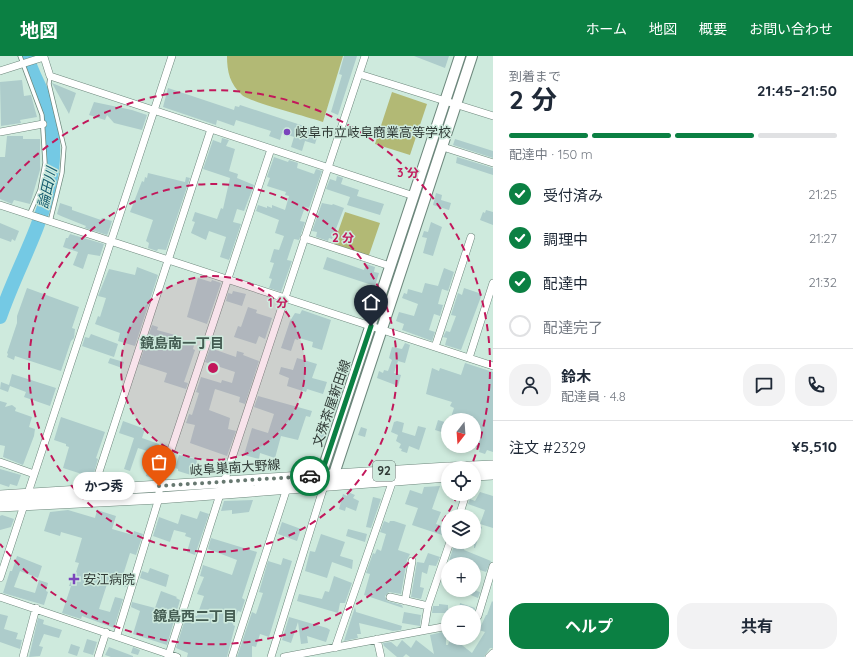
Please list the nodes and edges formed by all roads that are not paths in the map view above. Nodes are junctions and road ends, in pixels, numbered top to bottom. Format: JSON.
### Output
{"nodes":[{"id":1,"x":172,"y":56,"type":"edge"},
{"id":2,"x":365,"y":56,"type":"edge"},
{"id":3,"x":460,"y":56,"type":"edge"},
{"id":4,"x":472,"y":56,"type":"edge"},
{"id":5,"x":43,"y":57,"type":"edge"},
{"id":6,"x":22,"y":60,"type":"edge"},
{"id":7,"x":0,"y":71,"type":"edge"},
{"id":8,"x":359,"y":74,"type":"junction"},
{"id":9,"x":50,"y":76,"type":"junction"},
{"id":10,"x":446,"y":101,"type":"junction"},
{"id":11,"x":456,"y":104,"type":"junction"},
{"id":12,"x":154,"y":111,"type":"junction"},
{"id":13,"x":493,"y":116,"type":"edge"},
{"id":14,"x":43,"y":124,"type":"junction"},
{"id":15,"x":211,"y":129,"type":"junction"},
{"id":16,"x":0,"y":132,"type":"edge"},
{"id":17,"x":443,"y":146,"type":"junction"},
{"id":18,"x":271,"y":149,"type":"junction"},
{"id":19,"x":493,"y":163,"type":"edge"},
{"id":20,"x":328,"y":168,"type":"junction"},
{"id":21,"x":414,"y":196,"type":"junction"},
{"id":22,"x":0,"y":205,"type":"edge"},
{"id":23,"x":30,"y":215,"type":"junction"},
{"id":24,"x":49,"y":222,"type":"junction"},
{"id":25,"x":471,"y":237,"type":"dead end"},
{"id":26,"x":304,"y":238,"type":"junction"},
{"id":27,"x":113,"y":241,"type":"junction"},
{"id":28,"x":169,"y":259,"type":"junction"},
{"id":29,"x":390,"y":266,"type":"junction"},
{"id":30,"x":228,"y":278,"type":"junction"},
{"id":31,"x":493,"y":283,"type":"edge"},
{"id":32,"x":284,"y":297,"type":"junction"},
{"id":33,"x":371,"y":326,"type":"junction"},
{"id":34,"x":382,"y":329,"type":"junction"},
{"id":35,"x":435,"y":347,"type":"junction"},
{"id":36,"x":469,"y":358,"type":"junction"},
{"id":37,"x":493,"y":366,"type":"edge"},
{"id":38,"x":0,"y":462,"type":"edge"},
{"id":39,"x":493,"y":466,"type":"edge"},
{"id":40,"x":481,"y":467,"type":"edge"},
{"id":41,"x":441,"y":468,"type":"edge"},
{"id":42,"x":34,"y":474,"type":"junction"},
{"id":43,"x":334,"y":474,"type":"junction"},
{"id":44,"x":493,"y":474,"type":"edge"},
{"id":45,"x":481,"y":475,"type":"edge"},
{"id":46,"x":441,"y":477,"type":"edge"},
{"id":47,"x":322,"y":480,"type":"junction"},
{"id":48,"x":393,"y":480,"type":"junction"},
{"id":49,"x":224,"y":482,"type":"junction"},
{"id":50,"x":159,"y":486,"type":"junction"},
{"id":51,"x":287,"y":488,"type":"junction"},
{"id":52,"x":97,"y":490,"type":"junction"},
{"id":53,"x":220,"y":493,"type":"junction"},
{"id":54,"x":0,"y":496,"type":"edge"},
{"id":55,"x":159,"y":498,"type":"junction"},
{"id":56,"x":25,"y":500,"type":"junction"},
{"id":57,"x":0,"y":506,"type":"edge"},
{"id":58,"x":448,"y":549,"type":"edge"},
{"id":59,"x":412,"y":561,"type":"dead end"},
{"id":60,"x":493,"y":566,"type":"edge"},
{"id":61,"x":0,"y":578,"type":"edge"},
{"id":62,"x":491,"y":578,"type":"edge"},
{"id":63,"x":0,"y":597,"type":"edge"},
{"id":64,"x":390,"y":597,"type":"dead end"},
{"id":65,"x":405,"y":601,"type":"junction"},
{"id":66,"x":428,"y":606,"type":"junction"},
{"id":67,"x":481,"y":607,"type":"edge"},
{"id":68,"x":36,"y":608,"type":"junction"},
{"id":69,"x":441,"y":627,"type":"edge"},
{"id":70,"x":424,"y":630,"type":"junction"},
{"id":71,"x":106,"y":632,"type":"junction"},
{"id":72,"x":117,"y":635,"type":"junction"},
{"id":73,"x":377,"y":639,"type":"junction"},
{"id":74,"x":335,"y":648,"type":"junction"},
{"id":75,"x":169,"y":656,"type":"edge"},
{"id":76,"x":23,"y":657,"type":"edge"},
{"id":77,"x":98,"y":657,"type":"edge"},
{"id":78,"x":177,"y":657,"type":"edge"},
{"id":79,"x":232,"y":657,"type":"edge"},
{"id":80,"x":271,"y":657,"type":"edge"},
{"id":81,"x":284,"y":657,"type":"edge"},
{"id":82,"x":382,"y":657,"type":"edge"}],
"edges":[{"from":1,"to":12,"type":"street"},
{"from":2,"to":8,"type":"street"},
{"from":3,"to":10,"type":"main road","name":"文殊茶屋新田線"},
{"from":4,"to":11,"type":"main road","name":"文殊茶屋新田線"},
{"from":5,"to":6,"type":"street"},
{"from":5,"to":9,"type":"street"},
{"from":6,"to":7,"type":"street"},
{"from":6,"to":14,"type":"lane"},
{"from":8,"to":10,"type":"street"},
{"from":8,"to":20,"type":"street"},
{"from":9,"to":12,"type":"street"},
{"from":9,"to":24,"type":"lane"},
{"from":10,"to":11,"type":"street"},
{"from":10,"to":21,"type":"main road","name":"文殊茶屋新田線"},
{"from":11,"to":13,"type":"street"},
{"from":11,"to":17,"type":"main road","name":"文殊茶屋新田線"},
{"from":12,"to":15,"type":"street"},
{"from":12,"to":27,"type":"street"},
{"from":14,"to":16,"type":"street"},
{"from":14,"to":23,"type":"lane"},
{"from":15,"to":18,"type":"street"},
{"from":15,"to":28,"type":"street"},
{"from":17,"to":19,"type":"street"},
{"from":17,"to":34,"type":"main road","name":"文殊茶屋新田線"},
{"from":18,"to":20,"type":"street"},
{"from":18,"to":30,"type":"street"},
{"from":20,"to":21,"type":"street"},
{"from":20,"to":26,"type":"street"},
{"from":21,"to":29,"type":"main road","name":"文殊茶屋新田線"},
{"from":22,"to":23,"type":"street"},
{"from":23,"to":24,"type":"street"},
{"from":24,"to":27,"type":"street"},
{"from":25,"to":35,"type":"street"},
{"from":26,"to":29,"type":"street"},
{"from":26,"to":32,"type":"street"},
{"from":27,"to":28,"type":"street"},
{"from":27,"to":42,"type":"street"},
{"from":28,"to":30,"type":"street"},
{"from":28,"to":52,"type":"street"},
{"from":29,"to":33,"type":"main road","name":"文殊茶屋新田線"},
{"from":30,"to":32,"type":"street"},
{"from":30,"to":50,"type":"street"},
{"from":31,"to":36,"type":"street"},
{"from":32,"to":33,"type":"street"},
{"from":32,"to":49,"type":"street"},
{"from":33,"to":34,"type":"street"},
{"from":33,"to":47,"type":"main road","name":"文殊茶屋新田線"},
{"from":34,"to":35,"type":"street"},
{"from":34,"to":43,"type":"main road","name":"文殊茶屋新田線"},
{"from":35,"to":36,"type":"street"},
{"from":36,"to":37,"type":"street"},
{"from":38,"to":42,"type":"street"},
{"from":39,"to":40,"type":"main road","name":"岐阜巣南大野線","number":"92"},
{"from":41,"to":43,"type":"main road","name":"岐阜巣南大野線","number":"92"},
{"from":42,"to":56,"type":"street"},
{"from":43,"to":47,"type":"main road","name":"岐阜巣南大野線","number":"92"},
{"from":44,"to":45,"type":"main road"},
{"from":46,"to":48,"type":"main road","name":"岐阜巣南大野線","number":"92"},
{"from":47,"to":48,"type":"main road","name":"岐阜巣南大野線","number":"92"},
{"from":47,"to":49,"type":"main road","name":"岐阜巣南大野線","number":"92"},
{"from":47,"to":51,"type":"main road","name":"岐阜巣南大野線","number":"92"},
{"from":47,"to":80,"type":"street"},
{"from":48,"to":74,"type":"street"},
{"from":49,"to":50,"type":"main road","name":"岐阜巣南大野線","number":"92"},
{"from":49,"to":53,"type":"street"},
{"from":50,"to":52,"type":"main road","name":"岐阜巣南大野線","number":"92"},
{"from":50,"to":55,"type":"street"},
{"from":51,"to":53,"type":"main road","name":"岐阜巣南大野線","number":"92"},
{"from":51,"to":79,"type":"street"},
{"from":52,"to":56,"type":"main road","name":"岐阜巣南大野線","number":"92"},
{"from":53,"to":55,"type":"main road","name":"岐阜巣南大野線","number":"92"},
{"from":53,"to":75,"type":"street"},
{"from":54,"to":56,"type":"main road","name":"岐阜巣南大野線","number":"92"},
{"from":55,"to":56,"type":"main road","name":"岐阜巣南大野線","number":"92"},
{"from":55,"to":72,"type":"street"},
{"from":56,"to":57,"type":"main road","name":"岐阜巣南大野線","number":"92"},
{"from":56,"to":61,"type":"street"},
{"from":58,"to":66,"type":"street"},
{"from":59,"to":65,"type":"street"},
{"from":60,"to":62,"type":"street"},
{"from":62,"to":67,"type":"street"},
{"from":63,"to":68,"type":"street"},
{"from":64,"to":65,"type":"street"},
{"from":65,"to":66,"type":"street"},
{"from":66,"to":70,"type":"street"},
{"from":68,"to":71,"type":"street"},
{"from":68,"to":76,"type":"street"},
{"from":69,"to":70,"type":"street"},
{"from":70,"to":73,"type":"street"},
{"from":71,"to":72,"type":"street"},
{"from":71,"to":77,"type":"street"},
{"from":72,"to":75,"type":"street"},
{"from":73,"to":74,"type":"street"},
{"from":73,"to":82,"type":"street"},
{"from":74,"to":81,"type":"street"},
{"from":75,"to":78,"type":"street"}]}
